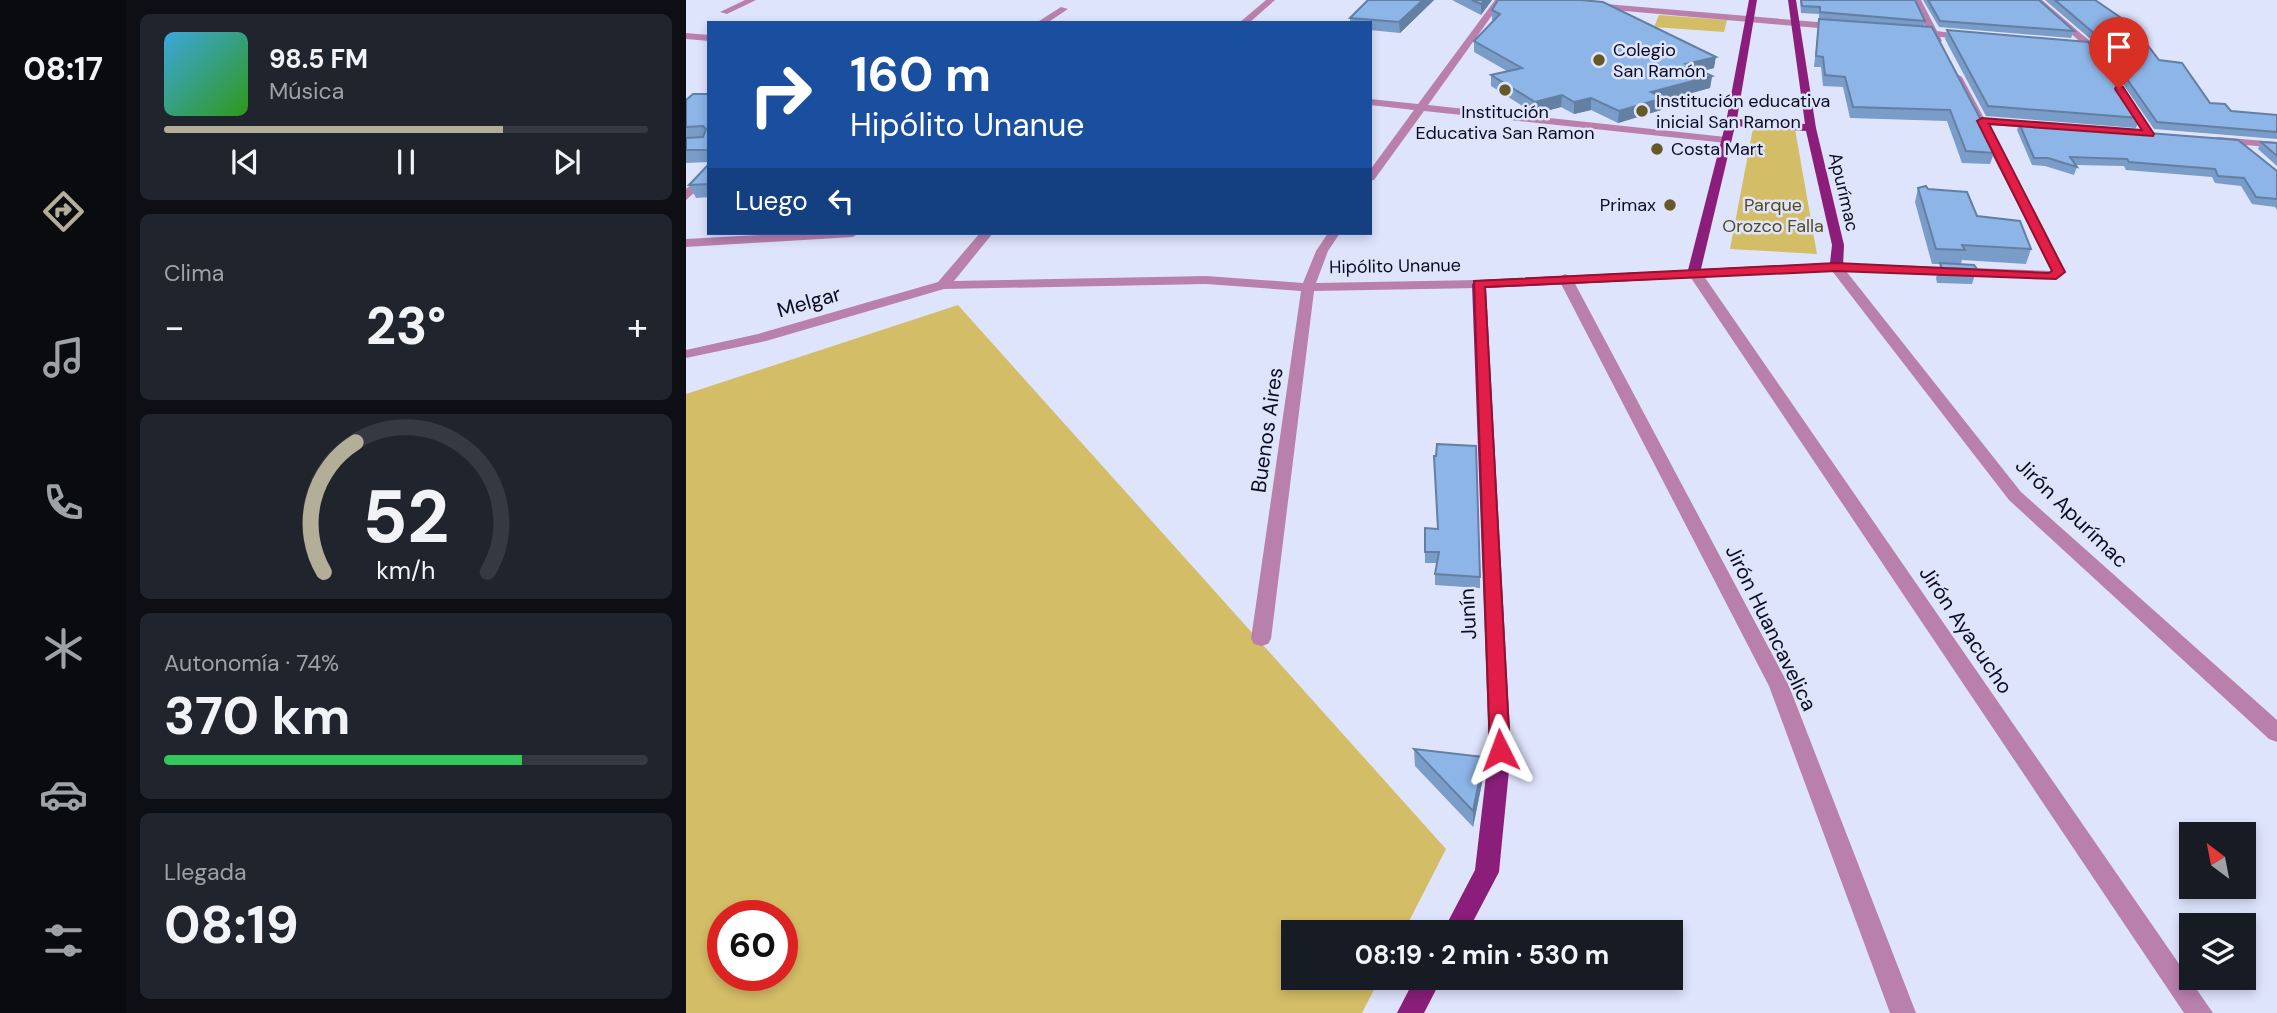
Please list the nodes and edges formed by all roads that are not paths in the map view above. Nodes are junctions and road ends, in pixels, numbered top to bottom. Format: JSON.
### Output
{"nodes":[{"id":1,"x":752,"y":0,"type":"edge"},
{"id":2,"x":1271,"y":0,"type":"edge"},
{"id":3,"x":1499,"y":0,"type":"edge"},
{"id":4,"x":1753,"y":0,"type":"edge"},
{"id":5,"x":1792,"y":0,"type":"edge"},
{"id":6,"x":1917,"y":0,"type":"edge"},
{"id":7,"x":2037,"y":0,"type":"edge"},
{"id":8,"x":1586,"y":6,"type":"edge"},
{"id":9,"x":1064,"y":9,"type":"dead end"},
{"id":10,"x":724,"y":12,"type":"dead end"},
{"id":11,"x":1749,"y":19,"type":"junction"},
{"id":12,"x":1043,"y":21,"type":"edge"},
{"id":13,"x":1245,"y":21,"type":"edge"},
{"id":14,"x":1797,"y":23,"type":"junction"},
{"id":15,"x":1851,"y":27,"type":"edge"},
{"id":16,"x":1906,"y":31,"type":"edge"},
{"id":17,"x":1933,"y":33,"type":"junction"},
{"id":18,"x":686,"y":36,"type":"edge"},
{"id":19,"x":1972,"y":36,"type":"edge"},
{"id":20,"x":707,"y":38,"type":"edge"},
{"id":21,"x":2076,"y":44,"type":"edge"},
{"id":22,"x":2089,"y":45,"type":"junction"},
{"id":23,"x":1945,"y":55,"type":"edge"},
{"id":24,"x":1951,"y":66,"type":"edge"},
{"id":25,"x":2104,"y":67,"type":"edge"},
{"id":26,"x":2119,"y":89,"type":"edge"},
{"id":27,"x":1372,"y":102,"type":"edge"},
{"id":28,"x":1420,"y":107,"type":"junction"},
{"id":29,"x":1982,"y":121,"type":"junction"},
{"id":30,"x":1731,"y":122,"type":"junction"},
{"id":31,"x":2052,"y":126,"type":"edge"},
{"id":32,"x":1811,"y":128,"type":"junction"},
{"id":33,"x":2135,"y":132,"type":"edge"},
{"id":34,"x":2149,"y":134,"type":"junction"},
{"id":35,"x":2162,"y":135,"type":"edge"},
{"id":36,"x":2201,"y":139,"type":"edge"},
{"id":37,"x":1726,"y":140,"type":"junction"},
{"id":38,"x":2239,"y":142,"type":"junction"},
{"id":39,"x":2277,"y":145,"type":"edge"},
{"id":40,"x":2253,"y":156,"type":"edge"},
{"id":41,"x":707,"y":175,"type":"edge"},
{"id":42,"x":1372,"y":175,"type":"edge"},
{"id":43,"x":686,"y":196,"type":"edge"},
{"id":44,"x":762,"y":235,"type":"edge"},
{"id":45,"x":985,"y":235,"type":"edge"},
{"id":46,"x":1333,"y":235,"type":"edge"},
{"id":47,"x":686,"y":243,"type":"edge"},
{"id":48,"x":1836,"y":267,"type":"junction"},
{"id":49,"x":1694,"y":272,"type":"junction"},
{"id":50,"x":1565,"y":278,"type":"junction"},
{"id":51,"x":1479,"y":284,"type":"junction"},
{"id":52,"x":943,"y":285,"type":"junction"},
{"id":53,"x":1308,"y":287,"type":"junction"},
{"id":54,"x":686,"y":354,"type":"edge"},
{"id":55,"x":1261,"y":639,"type":"dead end"},
{"id":56,"x":2268,"y":717,"type":"edge"},
{"id":57,"x":2277,"y":733,"type":"edge"},
{"id":58,"x":1461,"y":920,"type":"edge"},
{"id":59,"x":1422,"y":990,"type":"edge"},
{"id":60,"x":1410,"y":1013,"type":"edge"},
{"id":61,"x":1903,"y":1013,"type":"edge"},
{"id":62,"x":2200,"y":1013,"type":"edge"}],
"edges":[{"from":1,"to":10,"type":"street"},
{"from":2,"to":13,"type":"street"},
{"from":3,"to":28,"type":"street"},
{"from":4,"to":11,"type":"main road"},
{"from":5,"to":14,"type":"main road","name":"Apurímac"},
{"from":6,"to":17,"type":"street"},
{"from":7,"to":22,"type":"street"},
{"from":8,"to":11,"type":"street"},
{"from":9,"to":12,"type":"street"},
{"from":11,"to":14,"type":"street"},
{"from":11,"to":30,"type":"main road"},
{"from":14,"to":15,"type":"street"},
{"from":14,"to":32,"type":"main road","name":"Apurímac"},
{"from":16,"to":17,"type":"street"},
{"from":17,"to":19,"type":"street"},
{"from":17,"to":23,"type":"street"},
{"from":18,"to":20,"type":"street"},
{"from":21,"to":22,"type":"street"},
{"from":22,"to":25,"type":"street"},
{"from":24,"to":29,"type":"street"},
{"from":26,"to":34,"type":"street"},
{"from":27,"to":28,"type":"street"},
{"from":28,"to":37,"type":"street"},
{"from":28,"to":42,"type":"street"},
{"from":29,"to":31,"type":"street"},
{"from":29,"to":48,"type":"street","name":"Hipólito Unanue"},
{"from":30,"to":32,"type":"main road"},
{"from":30,"to":37,"type":"main road"},
{"from":32,"to":48,"type":"main road","name":"Apurímac"},
{"from":33,"to":34,"type":"street"},
{"from":34,"to":35,"type":"street"},
{"from":36,"to":38,"type":"street"},
{"from":37,"to":49,"type":"main road"},
{"from":38,"to":39,"type":"street"},
{"from":38,"to":40,"type":"street"},
{"from":41,"to":43,"type":"street"},
{"from":44,"to":47,"type":"street"},
{"from":45,"to":52,"type":"street"},
{"from":46,"to":53,"type":"street","name":"Buenos Aires"},
{"from":48,"to":49,"type":"main road","name":"Hipólito Unanue"},
{"from":48,"to":56,"type":"street","name":"Jirón Apurímac"},
{"from":49,"to":50,"type":"main road","name":"Hipólito Unanue"},
{"from":49,"to":62,"type":"street","name":"Jirón Ayacucho"},
{"from":50,"to":51,"type":"main road","name":"Hipólito Unanue"},
{"from":50,"to":61,"type":"street","name":"Jirón Huancavelica"},
{"from":51,"to":53,"type":"street","name":"Hipólito Unanue"},
{"from":51,"to":58,"type":"main road","name":"Junín"},
{"from":52,"to":53,"type":"street","name":"Hipólito Unanue"},
{"from":52,"to":54,"type":"street","name":"Melgar"},
{"from":53,"to":55,"type":"street","name":"Buenos Aires"},
{"from":56,"to":57,"type":"street","name":"Jirón Apurímac"},
{"from":59,"to":60,"type":"main road"}]}
